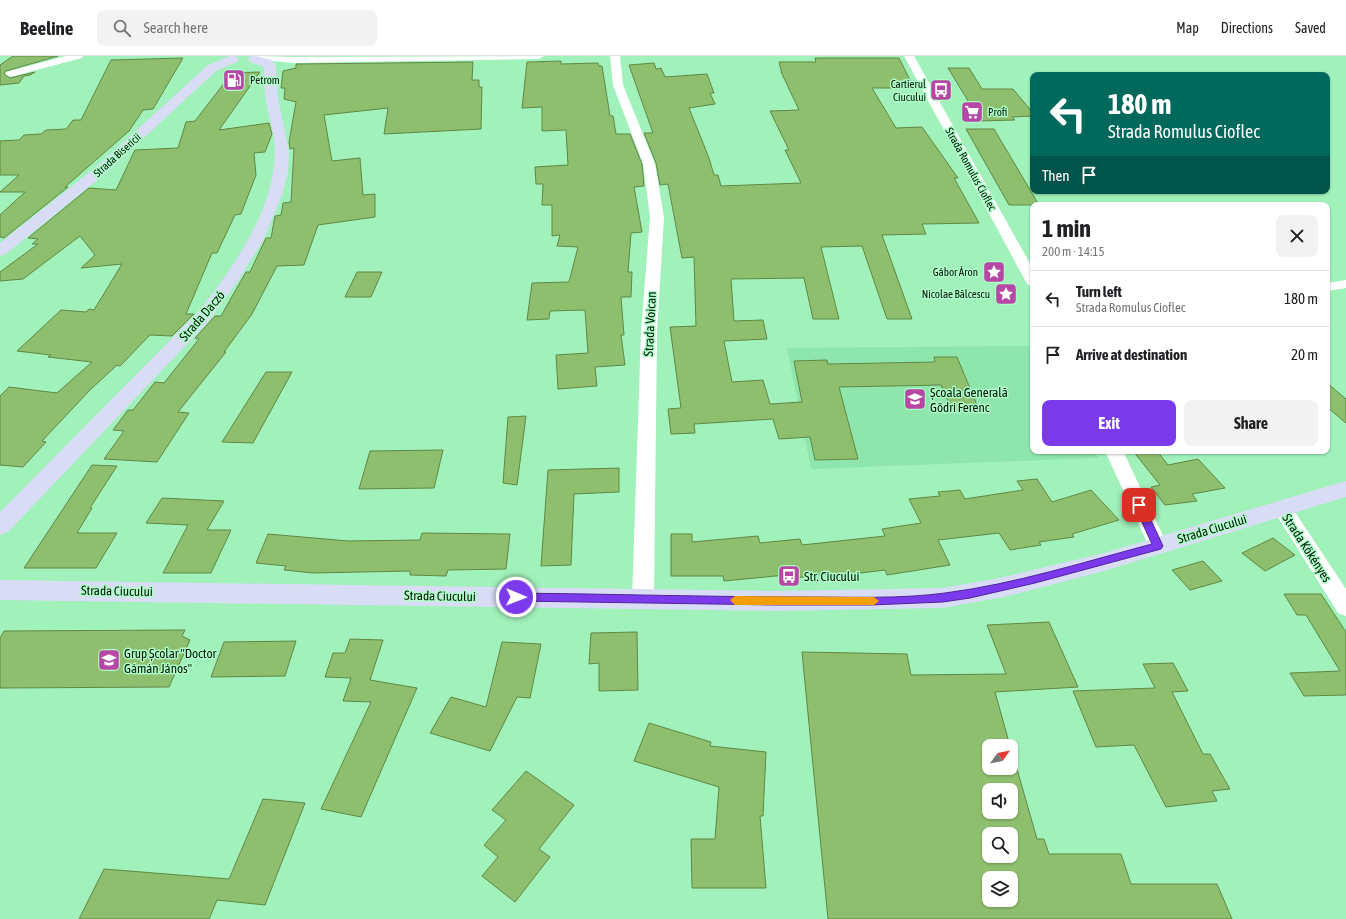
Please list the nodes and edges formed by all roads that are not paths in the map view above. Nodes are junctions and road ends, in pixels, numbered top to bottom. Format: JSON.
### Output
{"nodes":[{"id":1,"x":78,"y":56,"type":"edge"},
{"id":2,"x":539,"y":56,"type":"edge"},
{"id":3,"x":615,"y":56,"type":"edge"},
{"id":4,"x":909,"y":56,"type":"edge"},
{"id":5,"x":231,"y":57,"type":"edge"},
{"id":6,"x":259,"y":57,"type":"edge"},
{"id":7,"x":10,"y":74,"type":"dead end"},
{"id":8,"x":0,"y":250,"type":"edge"},
{"id":9,"x":1030,"y":277,"type":"edge"},
{"id":10,"x":1346,"y":284,"type":"edge"},
{"id":11,"x":1330,"y":287,"type":"edge"},
{"id":12,"x":1115,"y":454,"type":"edge"},
{"id":13,"x":1346,"y":489,"type":"edge"},
{"id":14,"x":1282,"y":508,"type":"junction"},
{"id":15,"x":0,"y":526,"type":"edge"},
{"id":16,"x":1158,"y":546,"type":"junction"},
{"id":17,"x":0,"y":590,"type":"edge"},
{"id":18,"x":643,"y":599,"type":"junction"},
{"id":19,"x":1346,"y":607,"type":"edge"}],
"edges":[{"from":1,"to":7,"type":"street"},
{"from":2,"to":6,"type":"street"},
{"from":3,"to":18,"type":"street","name":"Strada Voican"},
{"from":4,"to":9,"type":"street","name":"Strada Romulus Cioflec"},
{"from":5,"to":6,"type":"street"},
{"from":5,"to":8,"type":"street","name":"Strada Bisericii"},
{"from":6,"to":15,"type":"street","name":"Strada Daczó"},
{"from":10,"to":11,"type":"street"},
{"from":12,"to":16,"type":"street"},
{"from":13,"to":14,"type":"street","name":"Strada Ciucului"},
{"from":14,"to":16,"type":"street","name":"Strada Ciucului"},
{"from":14,"to":19,"type":"street","name":"Strada Kökényes"},
{"from":16,"to":18,"type":"street","name":"Strada Ciucului"},
{"from":17,"to":18,"type":"street","name":"Strada Ciucului"}]}
